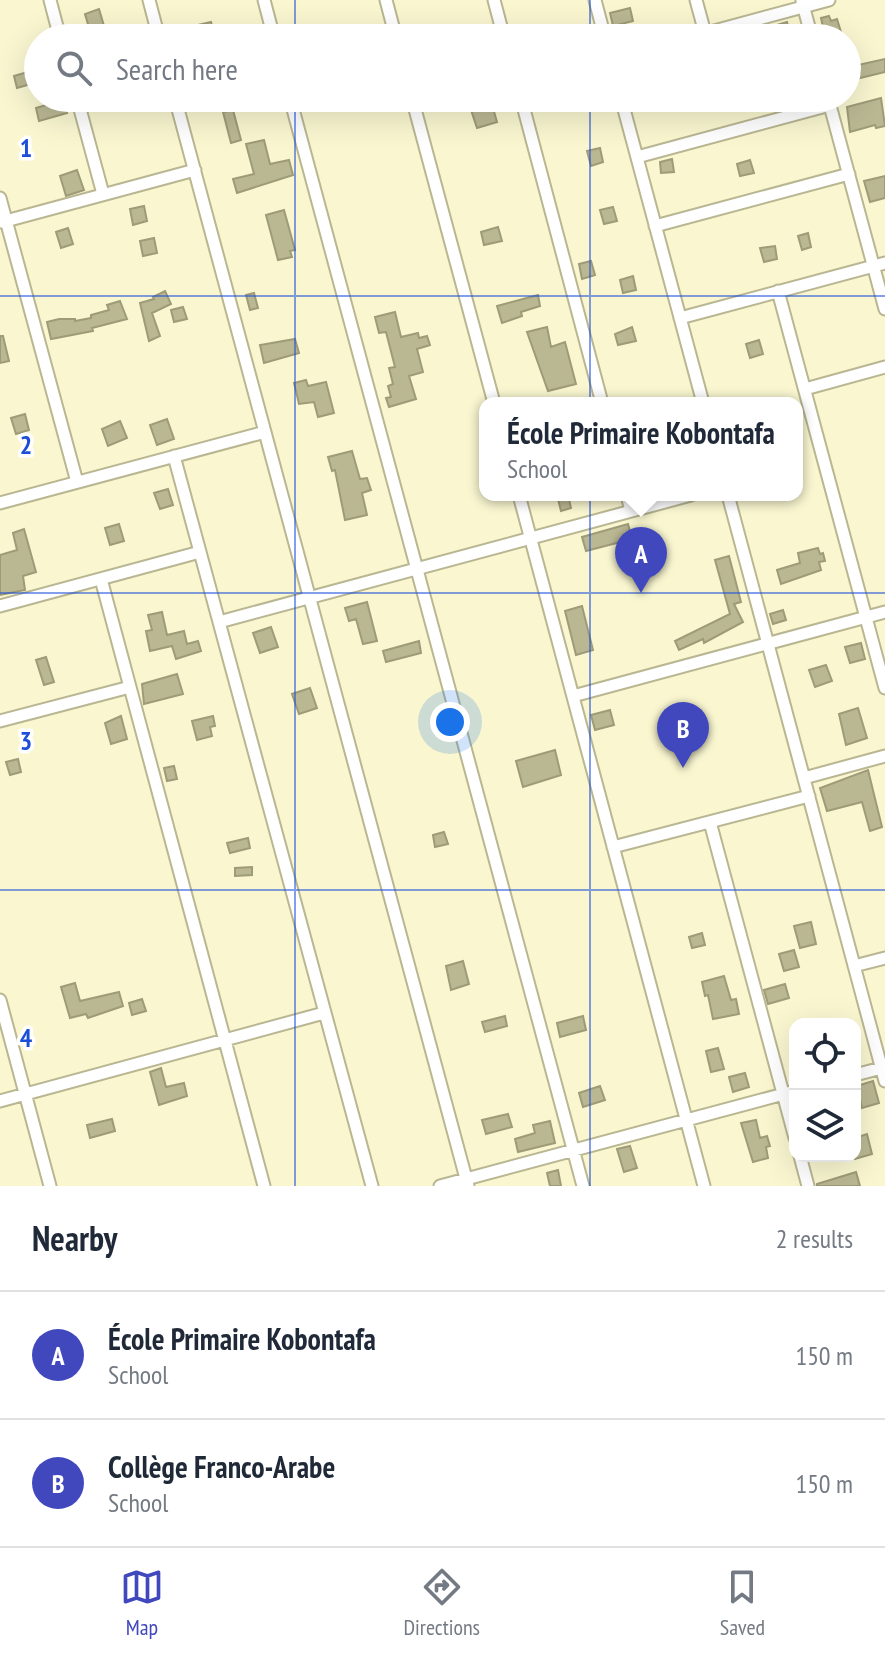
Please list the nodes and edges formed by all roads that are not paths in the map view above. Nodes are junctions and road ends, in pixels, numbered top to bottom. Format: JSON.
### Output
{"nodes":[{"id":1,"x":50,"y":0,"type":"edge"},
{"id":2,"x":149,"y":0,"type":"edge"},
{"id":3,"x":264,"y":0,"type":"edge"},
{"id":4,"x":386,"y":0,"type":"edge"},
{"id":5,"x":494,"y":0,"type":"edge"},
{"id":6,"x":595,"y":0,"type":"edge"},
{"id":7,"x":696,"y":0,"type":"edge"},
{"id":8,"x":829,"y":0,"type":"edge"},
{"id":9,"x":803,"y":4,"type":"edge"},
{"id":10,"x":56,"y":24,"type":"edge"},
{"id":11,"x":155,"y":24,"type":"edge"},
{"id":12,"x":270,"y":24,"type":"edge"},
{"id":13,"x":392,"y":24,"type":"edge"},
{"id":14,"x":500,"y":24,"type":"edge"},
{"id":15,"x":601,"y":24,"type":"edge"},
{"id":16,"x":703,"y":24,"type":"edge"},
{"id":17,"x":735,"y":24,"type":"edge"},
{"id":18,"x":808,"y":24,"type":"edge"},
{"id":19,"x":81,"y":112,"type":"edge"},
{"id":20,"x":179,"y":112,"type":"edge"},
{"id":21,"x":294,"y":112,"type":"edge"},
{"id":22,"x":416,"y":112,"type":"edge"},
{"id":23,"x":525,"y":112,"type":"edge"},
{"id":24,"x":625,"y":112,"type":"edge"},
{"id":25,"x":794,"y":112,"type":"edge"},
{"id":26,"x":832,"y":112,"type":"edge"},
{"id":27,"x":637,"y":157,"type":"junction"},
{"id":28,"x":195,"y":170,"type":"junction"},
{"id":29,"x":849,"y":174,"type":"junction"},
{"id":30,"x":103,"y":194,"type":"junction"},
{"id":31,"x":0,"y":198,"type":"edge"},
{"id":32,"x":3,"y":221,"type":"edge"},
{"id":33,"x":655,"y":226,"type":"junction"},
{"id":34,"x":879,"y":264,"type":"edge"},
{"id":35,"x":778,"y":291,"type":"junction"},
{"id":36,"x":885,"y":309,"type":"edge"},
{"id":37,"x":680,"y":318,"type":"junction"},
{"id":38,"x":885,"y":367,"type":"edge"},
{"id":39,"x":805,"y":389,"type":"junction"},
{"id":40,"x":492,"y":397,"type":"edge"},
{"id":41,"x":600,"y":397,"type":"edge"},
{"id":42,"x":701,"y":397,"type":"edge"},
{"id":43,"x":265,"y":432,"type":"junction"},
{"id":44,"x":174,"y":456,"type":"junction"},
{"id":45,"x":77,"y":482,"type":"junction"},
{"id":46,"x":521,"y":501,"type":"edge"},
{"id":47,"x":628,"y":501,"type":"edge"},
{"id":48,"x":668,"y":501,"type":"edge"},
{"id":49,"x":730,"y":501,"type":"edge"},
{"id":50,"x":0,"y":503,"type":"edge"},
{"id":51,"x":631,"y":511,"type":"junction"},
{"id":52,"x":530,"y":538,"type":"junction"},
{"id":53,"x":200,"y":552,"type":"junction"},
{"id":54,"x":417,"y":569,"type":"junction"},
{"id":55,"x":101,"y":579,"type":"junction"},
{"id":56,"x":309,"y":598,"type":"junction"},
{"id":57,"x":0,"y":606,"type":"edge"},
{"id":58,"x":885,"y":612,"type":"edge"},
{"id":59,"x":866,"y":617,"type":"junction"},
{"id":60,"x":219,"y":622,"type":"junction"},
{"id":61,"x":768,"y":643,"type":"junction"},
{"id":62,"x":130,"y":687,"type":"junction"},
{"id":63,"x":885,"y":688,"type":"edge"},
{"id":64,"x":573,"y":696,"type":"junction"},
{"id":65,"x":0,"y":721,"type":"edge"},
{"id":66,"x":885,"y":756,"type":"edge"},
{"id":67,"x":804,"y":778,"type":"junction"},
{"id":68,"x":809,"y":796,"type":"junction"},
{"id":69,"x":710,"y":822,"type":"junction"},
{"id":70,"x":613,"y":847,"type":"junction"},
{"id":71,"x":885,"y":958,"type":"edge"},
{"id":72,"x":854,"y":966,"type":"junction"},
{"id":73,"x":0,"y":1000,"type":"edge"},
{"id":74,"x":324,"y":1013,"type":"junction"},
{"id":75,"x":225,"y":1040,"type":"junction"},
{"id":76,"x":883,"y":1067,"type":"edge"},
{"id":77,"x":861,"y":1073,"type":"edge"},
{"id":78,"x":885,"y":1081,"type":"edge"},
{"id":79,"x":789,"y":1092,"type":"edge"},
{"id":80,"x":25,"y":1094,"type":"junction"},
{"id":81,"x":0,"y":1101,"type":"edge"},
{"id":82,"x":686,"y":1120,"type":"junction"},
{"id":83,"x":573,"y":1150,"type":"junction"},
{"id":84,"x":802,"y":1162,"type":"edge"},
{"id":85,"x":467,"y":1183,"type":"edge"},
{"id":86,"x":50,"y":1186,"type":"edge"},
{"id":87,"x":264,"y":1186,"type":"edge"},
{"id":88,"x":372,"y":1186,"type":"edge"},
{"id":89,"x":440,"y":1186,"type":"edge"},
{"id":90,"x":583,"y":1186,"type":"edge"},
{"id":91,"x":704,"y":1186,"type":"edge"},
{"id":92,"x":808,"y":1186,"type":"edge"}],
"edges":[{"from":1,"to":10,"type":"street"},
{"from":2,"to":11,"type":"street"},
{"from":3,"to":12,"type":"street"},
{"from":4,"to":13,"type":"street"},
{"from":5,"to":14,"type":"street"},
{"from":6,"to":15,"type":"street"},
{"from":7,"to":16,"type":"street"},
{"from":8,"to":9,"type":"street"},
{"from":9,"to":17,"type":"street"},
{"from":9,"to":18,"type":"street"},
{"from":19,"to":30,"type":"street"},
{"from":20,"to":28,"type":"street"},
{"from":21,"to":54,"type":"street"},
{"from":22,"to":40,"type":"street"},
{"from":23,"to":41,"type":"street"},
{"from":24,"to":27,"type":"street"},
{"from":25,"to":27,"type":"street"},
{"from":26,"to":29,"type":"street"},
{"from":27,"to":33,"type":"street"},
{"from":28,"to":30,"type":"street"},
{"from":28,"to":43,"type":"street"},
{"from":29,"to":33,"type":"street"},
{"from":29,"to":34,"type":"street"},
{"from":30,"to":32,"type":"street"},
{"from":31,"to":32,"type":"street"},
{"from":32,"to":45,"type":"street"},
{"from":33,"to":37,"type":"street"},
{"from":34,"to":35,"type":"street"},
{"from":34,"to":36,"type":"street"},
{"from":35,"to":37,"type":"street"},
{"from":35,"to":39,"type":"street"},
{"from":37,"to":42,"type":"street"},
{"from":38,"to":39,"type":"street"},
{"from":39,"to":59,"type":"street"},
{"from":43,"to":44,"type":"street"},
{"from":43,"to":56,"type":"street"},
{"from":44,"to":45,"type":"street"},
{"from":44,"to":53,"type":"street"},
{"from":45,"to":50,"type":"street"},
{"from":46,"to":52,"type":"street"},
{"from":47,"to":51,"type":"street"},
{"from":48,"to":51,"type":"street"},
{"from":49,"to":61,"type":"street"},
{"from":51,"to":52,"type":"street"},
{"from":52,"to":54,"type":"street"},
{"from":52,"to":64,"type":"street"},
{"from":53,"to":55,"type":"street"},
{"from":53,"to":60,"type":"street"},
{"from":54,"to":56,"type":"street"},
{"from":54,"to":83,"type":"street"},
{"from":55,"to":57,"type":"street"},
{"from":55,"to":62,"type":"street"},
{"from":56,"to":60,"type":"street"},
{"from":56,"to":85,"type":"street"},
{"from":58,"to":59,"type":"street"},
{"from":59,"to":61,"type":"street"},
{"from":59,"to":63,"type":"street"},
{"from":60,"to":74,"type":"street"},
{"from":61,"to":64,"type":"street"},
{"from":61,"to":67,"type":"street"},
{"from":62,"to":65,"type":"street"},
{"from":62,"to":75,"type":"street"},
{"from":64,"to":70,"type":"street"},
{"from":66,"to":67,"type":"street"},
{"from":67,"to":68,"type":"street"},
{"from":68,"to":69,"type":"street"},
{"from":68,"to":72,"type":"street"},
{"from":69,"to":70,"type":"street"},
{"from":69,"to":79,"type":"street"},
{"from":70,"to":82,"type":"street"},
{"from":71,"to":72,"type":"street"},
{"from":72,"to":76,"type":"street"},
{"from":73,"to":80,"type":"street"},
{"from":74,"to":75,"type":"street"},
{"from":74,"to":88,"type":"street"},
{"from":75,"to":80,"type":"street"},
{"from":75,"to":87,"type":"street"},
{"from":76,"to":77,"type":"street"},
{"from":76,"to":78,"type":"street"},
{"from":79,"to":82,"type":"street"},
{"from":80,"to":81,"type":"street"},
{"from":80,"to":86,"type":"street"},
{"from":82,"to":83,"type":"street"},
{"from":82,"to":91,"type":"street"},
{"from":83,"to":85,"type":"street"},
{"from":83,"to":90,"type":"street"},
{"from":84,"to":92,"type":"street"},
{"from":85,"to":89,"type":"street"}]}
